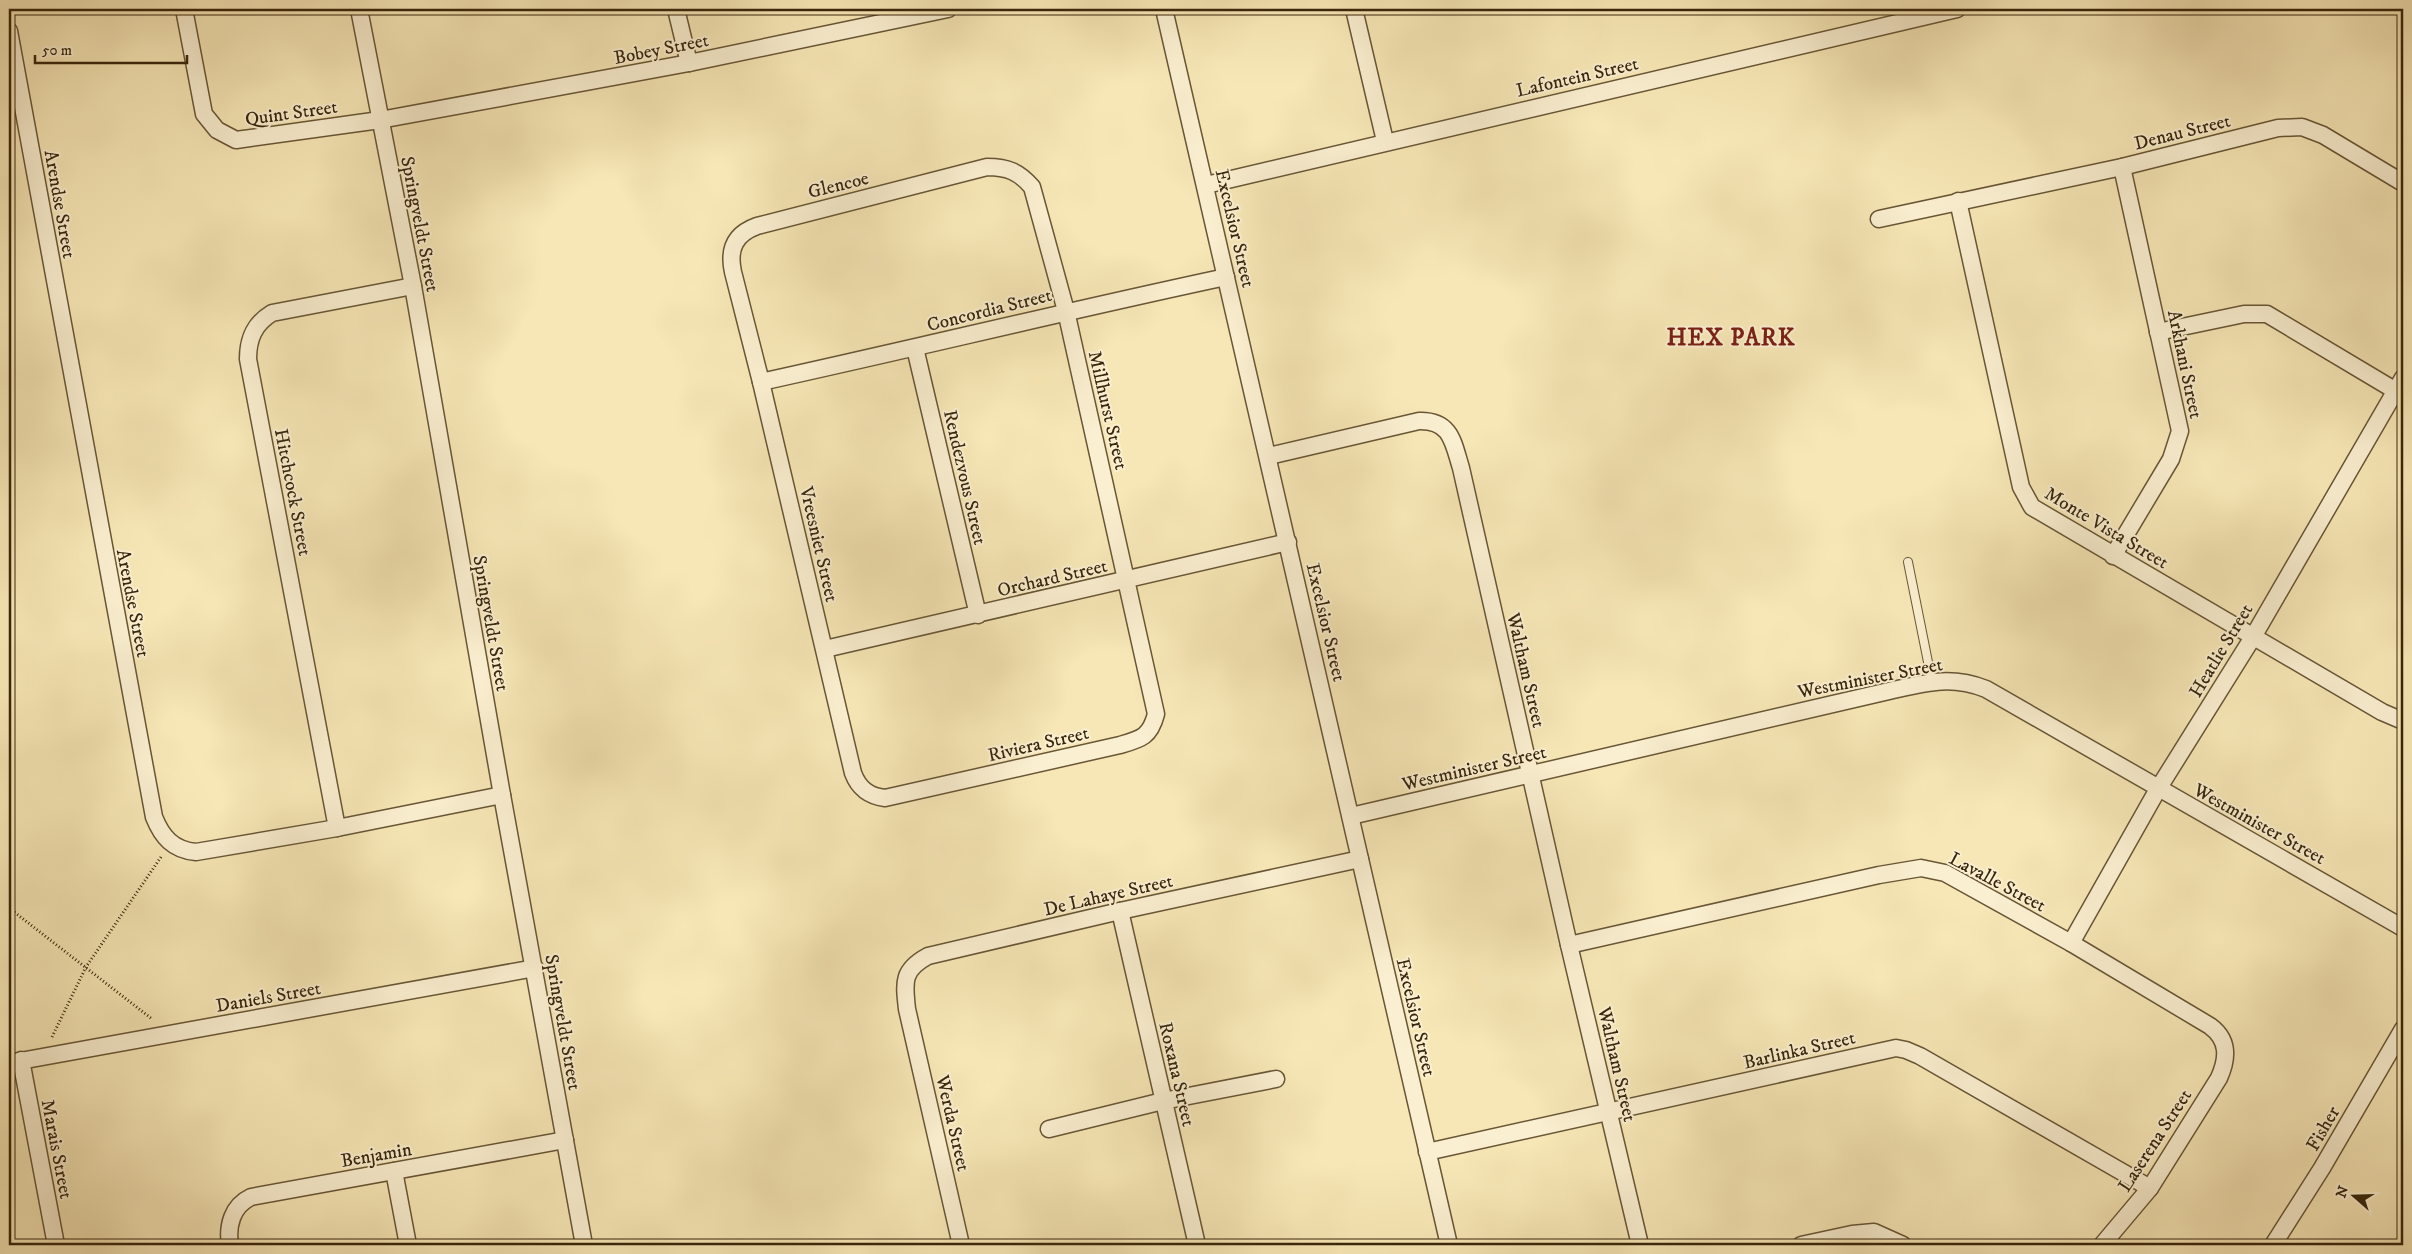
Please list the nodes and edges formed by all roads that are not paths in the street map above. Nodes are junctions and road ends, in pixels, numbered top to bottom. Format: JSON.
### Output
{"nodes":[{"id":1,"x":184,"y":9,"type":"edge"},
{"id":2,"x":359,"y":9,"type":"edge"},
{"id":3,"x":676,"y":9,"type":"edge"},
{"id":4,"x":948,"y":9,"type":"edge"},
{"id":5,"x":1164,"y":9,"type":"edge"},
{"id":6,"x":1354,"y":9,"type":"edge"},
{"id":7,"x":1956,"y":9,"type":"edge"},
{"id":8,"x":1925,"y":12,"type":"edge"},
{"id":9,"x":9,"y":31,"type":"edge"},
{"id":10,"x":689,"y":63,"type":"junction"},
{"id":11,"x":380,"y":120,"type":"junction"},
{"id":12,"x":1385,"y":141,"type":"junction"},
{"id":13,"x":987,"y":167,"type":"joint"},
{"id":14,"x":2122,"y":167,"type":"junction"},
{"id":15,"x":2403,"y":183,"type":"edge"},
{"id":16,"x":1206,"y":185,"type":"junction"},
{"id":17,"x":1958,"y":201,"type":"junction"},
{"id":18,"x":1879,"y":219,"type":"dead end"},
{"id":19,"x":733,"y":272,"type":"joint"},
{"id":20,"x":1226,"y":277,"type":"junction"},
{"id":21,"x":414,"y":286,"type":"junction"},
{"id":22,"x":1066,"y":311,"type":"junction"},
{"id":23,"x":2158,"y":332,"type":"junction"},
{"id":24,"x":915,"y":348,"type":"junction"},
{"id":25,"x":761,"y":382,"type":"junction"},
{"id":26,"x":2400,"y":385,"type":"edge"},
{"id":27,"x":1269,"y":456,"type":"junction"},
{"id":28,"x":1288,"y":542,"type":"junction"},
{"id":29,"x":2113,"y":556,"type":"junction"},
{"id":30,"x":1908,"y":562,"type":"dead end"},
{"id":31,"x":1126,"y":580,"type":"junction"},
{"id":32,"x":978,"y":614,"type":"junction"},
{"id":33,"x":2253,"y":637,"type":"junction"},
{"id":34,"x":825,"y":650,"type":"junction"},
{"id":35,"x":1932,"y":682,"type":"junction"},
{"id":36,"x":1153,"y":695,"type":"joint"},
{"id":37,"x":2403,"y":721,"type":"edge"},
{"id":38,"x":1531,"y":774,"type":"junction"},
{"id":39,"x":2158,"y":789,"type":"junction"},
{"id":40,"x":502,"y":795,"type":"junction"},
{"id":41,"x":895,"y":796,"type":"joint"},
{"id":42,"x":1351,"y":816,"type":"junction"},
{"id":43,"x":337,"y":828,"type":"junction"},
{"id":44,"x":1360,"y":859,"type":"junction"},
{"id":45,"x":1120,"y":911,"type":"junction"},
{"id":46,"x":2403,"y":928,"type":"edge"},
{"id":47,"x":2071,"y":943,"type":"junction"},
{"id":48,"x":1569,"y":945,"type":"junction"},
{"id":49,"x":534,"y":968,"type":"junction"},
{"id":50,"x":907,"y":1009,"type":"joint"},
{"id":51,"x":2403,"y":1029,"type":"edge"},
{"id":52,"x":15,"y":1061,"type":"edge"},
{"id":53,"x":2219,"y":1078,"type":"joint"},
{"id":54,"x":1276,"y":1079,"type":"dead end"},
{"id":55,"x":1164,"y":1101,"type":"junction"},
{"id":56,"x":1608,"y":1113,"type":"junction"},
{"id":57,"x":1049,"y":1129,"type":"dead end"},
{"id":58,"x":565,"y":1140,"type":"junction"},
{"id":59,"x":1427,"y":1152,"type":"junction"},
{"id":60,"x":394,"y":1171,"type":"junction"},
{"id":61,"x":2150,"y":1188,"type":"junction"},
{"id":62,"x":56,"y":1245,"type":"edge"},
{"id":63,"x":230,"y":1245,"type":"edge"},
{"id":64,"x":408,"y":1245,"type":"edge"},
{"id":65,"x":584,"y":1245,"type":"edge"},
{"id":66,"x":961,"y":1245,"type":"edge"},
{"id":67,"x":1197,"y":1245,"type":"edge"},
{"id":68,"x":1450,"y":1245,"type":"edge"},
{"id":69,"x":1640,"y":1245,"type":"edge"},
{"id":70,"x":1801,"y":1245,"type":"edge"},
{"id":71,"x":1903,"y":1245,"type":"edge"},
{"id":72,"x":2102,"y":1245,"type":"edge"},
{"id":73,"x":2273,"y":1245,"type":"edge"}],
"edges":[{"from":1,"to":11,"type":"street","name":"Quint Street"},
{"from":2,"to":11,"type":"street","name":"Springveldt Street"},
{"from":3,"to":10,"type":"street"},
{"from":4,"to":10,"type":"street","name":"Bobey Street"},
{"from":5,"to":16,"type":"street","name":"Excelsior Street"},
{"from":6,"to":12,"type":"street"},
{"from":7,"to":8,"type":"street","name":"Lafontein Street"},
{"from":8,"to":12,"type":"street","name":"Lafontein Street"},
{"from":9,"to":43,"type":"street","name":"Arendse Street"},
{"from":10,"to":11,"type":"street","name":"Bobey Street"},
{"from":11,"to":21,"type":"street","name":"Springveldt Street"},
{"from":12,"to":16,"type":"street","name":"Lafontein Street"},
{"from":13,"to":19,"type":"street","name":"Glencoe"},
{"from":13,"to":22,"type":"street","name":"Millhurst Street"},
{"from":14,"to":15,"type":"street","name":"Denau Street"},
{"from":14,"to":17,"type":"street","name":"Denau Street"},
{"from":14,"to":23,"type":"street","name":"Arkhani Street"},
{"from":16,"to":20,"type":"street","name":"Excelsior Street"},
{"from":17,"to":18,"type":"street","name":"Denau Street"},
{"from":17,"to":29,"type":"street","name":"Monte Vista Street"},
{"from":19,"to":25,"type":"street","name":"Vreesniet Street"},
{"from":20,"to":22,"type":"street","name":"Concordia Street"},
{"from":20,"to":27,"type":"street","name":"Excelsior Street"},
{"from":21,"to":40,"type":"street","name":"Springveldt Street"},
{"from":21,"to":43,"type":"street","name":"Hitchcock Street"},
{"from":22,"to":24,"type":"street","name":"Concordia Street"},
{"from":22,"to":31,"type":"street","name":"Millhurst Street"},
{"from":23,"to":26,"type":"street"},
{"from":23,"to":29,"type":"street","name":"Arkhani Street"},
{"from":24,"to":25,"type":"street","name":"Concordia Street"},
{"from":24,"to":32,"type":"street","name":"Rendezvous Street"},
{"from":25,"to":34,"type":"street","name":"Vreesniet Street"},
{"from":26,"to":33,"type":"street","name":"Heatlie Street"},
{"from":27,"to":28,"type":"street","name":"Excelsior Street"},
{"from":27,"to":38,"type":"street","name":"Waltham Street"},
{"from":28,"to":31,"type":"street","name":"Orchard Street"},
{"from":28,"to":42,"type":"street","name":"Excelsior Street"},
{"from":29,"to":33,"type":"street","name":"Monte Vista Street"},
{"from":30,"to":35,"type":"lane"},
{"from":31,"to":32,"type":"street","name":"Orchard Street"},
{"from":31,"to":36,"type":"street","name":"Millhurst Street"},
{"from":32,"to":34,"type":"street","name":"Orchard Street"},
{"from":33,"to":37,"type":"street","name":"Monte Vista Street"},
{"from":33,"to":39,"type":"street","name":"Heatlie Street"},
{"from":34,"to":41,"type":"street","name":"Vreesniet Street"},
{"from":35,"to":38,"type":"street","name":"Westminister Street"},
{"from":35,"to":39,"type":"street","name":"Westminister Street"},
{"from":36,"to":41,"type":"street","name":"Riviera Street"},
{"from":38,"to":42,"type":"street","name":"Westminister Street"},
{"from":38,"to":48,"type":"street","name":"Waltham Street"},
{"from":39,"to":46,"type":"street","name":"Westminister Street"},
{"from":39,"to":47,"type":"street","name":"Heatlie Street"},
{"from":40,"to":43,"type":"street"},
{"from":40,"to":49,"type":"street","name":"Springveldt Street"},
{"from":42,"to":44,"type":"street","name":"Excelsior Street"},
{"from":44,"to":45,"type":"street","name":"De Lahaye Street"},
{"from":44,"to":59,"type":"street","name":"Excelsior Street"},
{"from":45,"to":50,"type":"street","name":"De Lahaye Street"},
{"from":45,"to":55,"type":"street","name":"Roxana Street"},
{"from":47,"to":48,"type":"street","name":"Lavalle Street"},
{"from":47,"to":53,"type":"street","name":"Lavalle Street"},
{"from":48,"to":56,"type":"street","name":"Waltham Street"},
{"from":49,"to":52,"type":"street","name":"Daniels Street"},
{"from":49,"to":58,"type":"street","name":"Springveldt Street"},
{"from":50,"to":66,"type":"street","name":"Werda Street"},
{"from":51,"to":73,"type":"street","name":"Fisher"},
{"from":52,"to":62,"type":"street","name":"Marais Street"},
{"from":53,"to":61,"type":"street","name":"Laserena Street"},
{"from":54,"to":55,"type":"street"},
{"from":55,"to":57,"type":"street"},
{"from":55,"to":67,"type":"street","name":"Roxana Street"},
{"from":56,"to":59,"type":"street","name":"Barlinka Street"},
{"from":56,"to":61,"type":"street","name":"Barlinka Street"},
{"from":56,"to":69,"type":"street","name":"Waltham Street"},
{"from":58,"to":60,"type":"street","name":"Benjamin"},
{"from":58,"to":65,"type":"street","name":"Springveldt Street"},
{"from":59,"to":68,"type":"street","name":"Excelsior Street"},
{"from":60,"to":63,"type":"street","name":"Benjamin"},
{"from":60,"to":64,"type":"street"},
{"from":61,"to":72,"type":"street","name":"Laserena Street"},
{"from":70,"to":71,"type":"street"}]}
